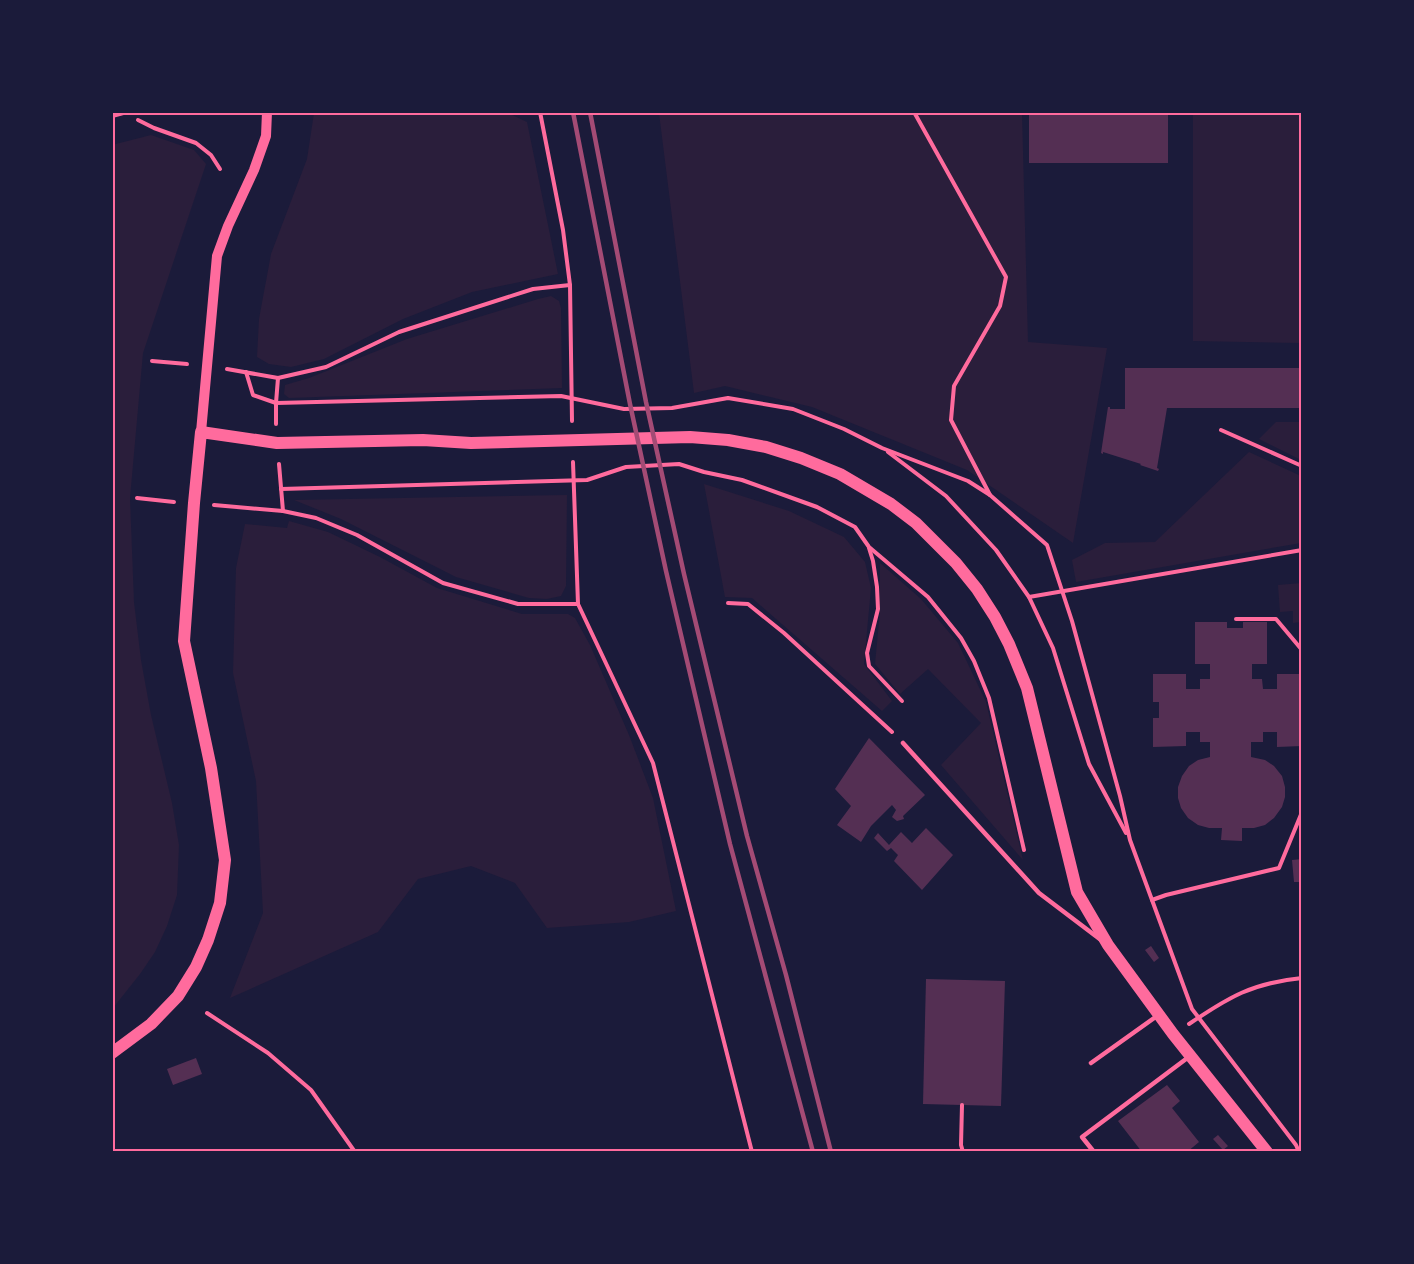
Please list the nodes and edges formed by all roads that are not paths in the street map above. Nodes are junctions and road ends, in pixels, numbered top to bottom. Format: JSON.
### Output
{"nodes":[{"id":1,"x":123,"y":112,"type":"edge"},
{"id":2,"x":267,"y":112,"type":"edge"},
{"id":3,"x":112,"y":115,"type":"edge"},
{"id":4,"x":201,"y":432,"type":"junction"},
{"id":5,"x":903,"y":743,"type":"road end"},
{"id":6,"x":1108,"y":945,"type":"junction"},
{"id":7,"x":1159,"y":1015,"type":"junction"},
{"id":8,"x":112,"y":1053,"type":"edge"},
{"id":9,"x":1190,"y":1056,"type":"junction"},
{"id":10,"x":1091,"y":1063,"type":"dead end"},
{"id":11,"x":1094,"y":1152,"type":"edge"},
{"id":12,"x":1267,"y":1152,"type":"edge"}],
"edges":[{"from":1,"to":3,"type":"street"},
{"from":2,"to":4,"type":"street"},
{"from":4,"to":6,"type":"main road"},
{"from":4,"to":8,"type":"main road"},
{"from":5,"to":6,"type":"lane"},
{"from":6,"to":7,"type":"main road"},
{"from":7,"to":9,"type":"main road"},
{"from":7,"to":10,"type":"lane"},
{"from":9,"to":11,"type":"lane"},
{"from":9,"to":12,"type":"main road"}]}
